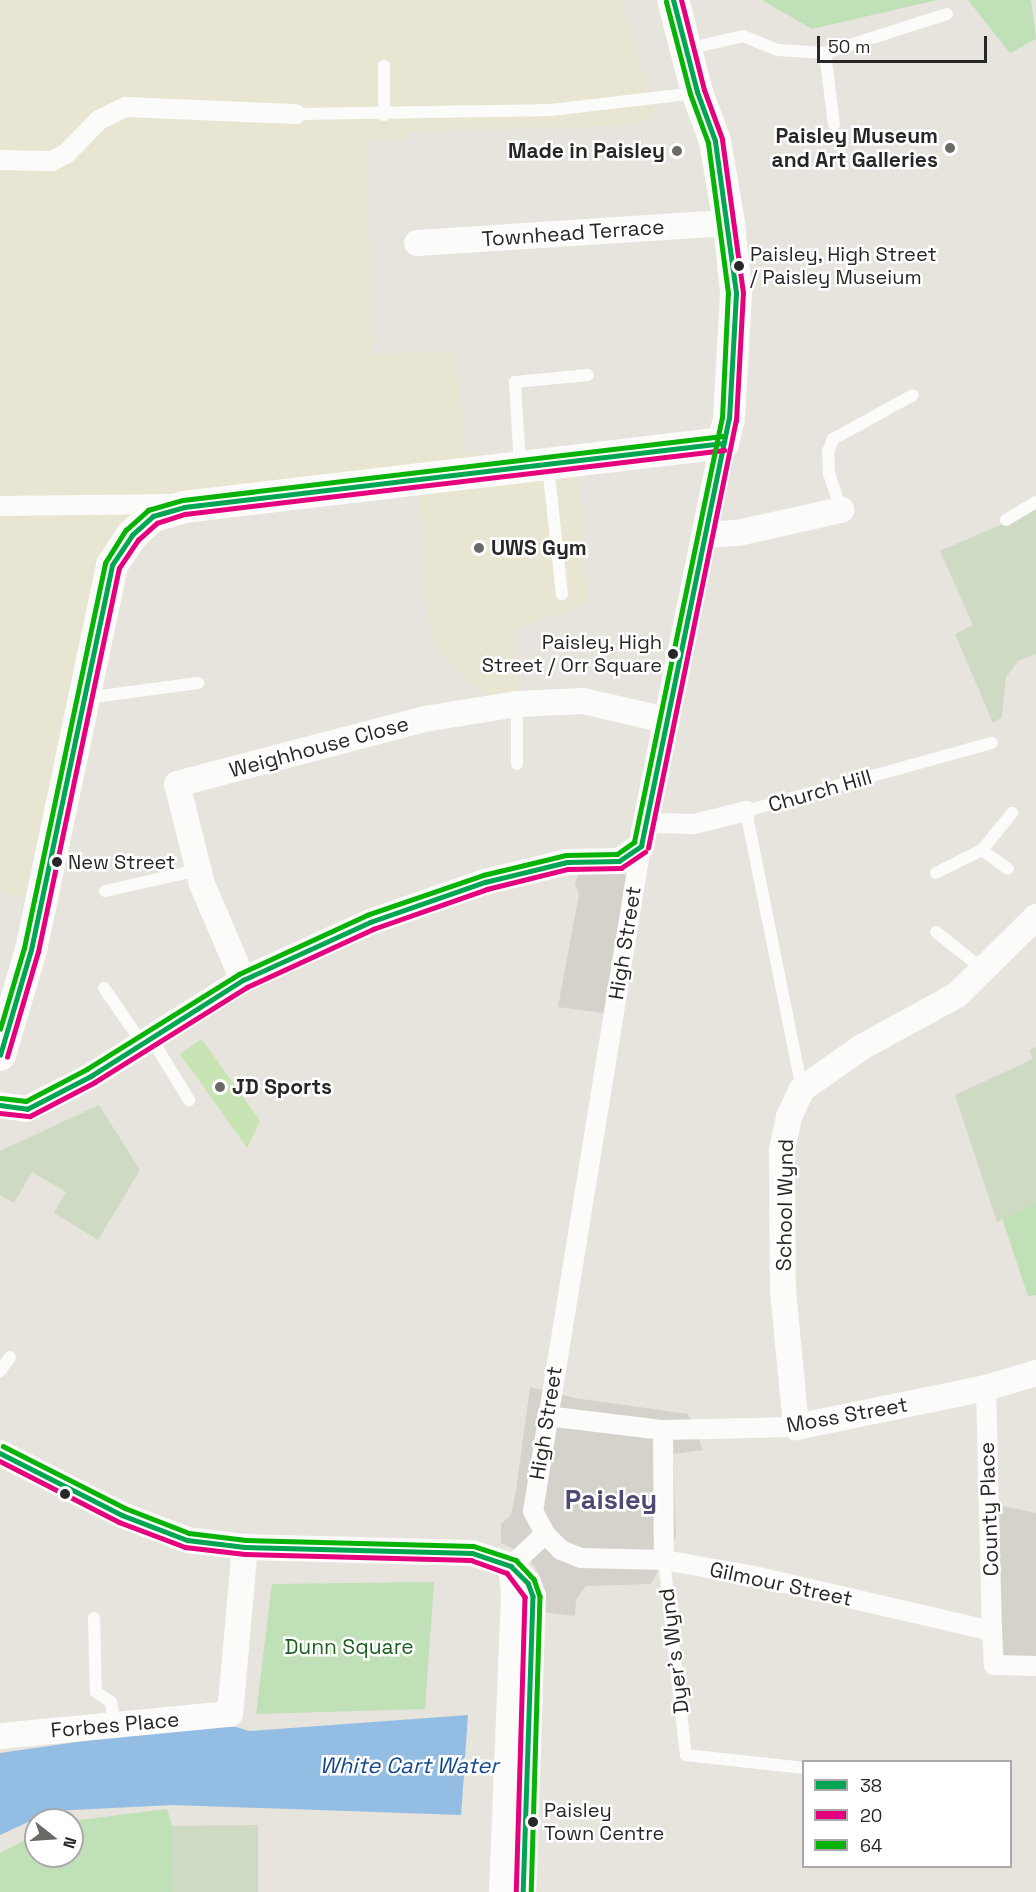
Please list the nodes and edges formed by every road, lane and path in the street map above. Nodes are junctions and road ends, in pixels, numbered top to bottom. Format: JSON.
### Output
{"nodes":[{"id":1,"x":673,"y":0,"type":"edge"},
{"id":2,"x":947,"y":14,"type":"dead end"},
{"id":3,"x":687,"y":49,"type":"junction"},
{"id":4,"x":825,"y":52,"type":"junction"},
{"id":5,"x":384,"y":66,"type":"dead end"},
{"id":6,"x":697,"y":92,"type":"junction"},
{"id":7,"x":296,"y":114,"type":"joint"},
{"id":8,"x":384,"y":115,"type":"junction"},
{"id":9,"x":834,"y":124,"type":"dead end"},
{"id":10,"x":0,"y":151,"type":"edge"},
{"id":11,"x":44,"y":152,"type":"dead end"},
{"id":12,"x":0,"y":160,"type":"edge"},
{"id":13,"x":729,"y":223,"type":"junction"},
{"id":14,"x":417,"y":243,"type":"dead end"},
{"id":15,"x":588,"y":375,"type":"dead end"},
{"id":16,"x":913,"y":395,"type":"dead end"},
{"id":17,"x":723,"y":443,"type":"junction"},
{"id":18,"x":534,"y":466,"type":"junction"},
{"id":19,"x":1036,"y":502,"type":"edge"},
{"id":20,"x":0,"y":506,"type":"edge"},
{"id":21,"x":184,"y":507,"type":"junction"},
{"id":22,"x":841,"y":510,"type":"joint"},
{"id":23,"x":1006,"y":520,"type":"dead end"},
{"id":24,"x":707,"y":535,"type":"junction"},
{"id":25,"x":562,"y":594,"type":"dead end"},
{"id":26,"x":198,"y":683,"type":"dead end"},
{"id":27,"x":85,"y":698,"type":"junction"},
{"id":28,"x":516,"y":704,"type":"junction"},
{"id":29,"x":666,"y":720,"type":"junction"},
{"id":30,"x":992,"y":743,"type":"dead end"},
{"id":31,"x":517,"y":764,"type":"dead end"},
{"id":32,"x":746,"y":811,"type":"junction"},
{"id":33,"x":1012,"y":813,"type":"dead end"},
{"id":34,"x":643,"y":834,"type":"junction"},
{"id":35,"x":982,"y":850,"type":"junction"},
{"id":36,"x":1008,"y":869,"type":"dead end"},
{"id":37,"x":198,"y":870,"type":"junction"},
{"id":38,"x":936,"y":873,"type":"dead end"},
{"id":39,"x":105,"y":891,"type":"dead end"},
{"id":40,"x":1036,"y":917,"type":"edge"},
{"id":41,"x":936,"y":932,"type":"dead end"},
{"id":42,"x":984,"y":970,"type":"junction"},
{"id":43,"x":243,"y":980,"type":"junction"},
{"id":44,"x":104,"y":988,"type":"dead end"},
{"id":45,"x":147,"y":1041,"type":"junction"},
{"id":46,"x":0,"y":1055,"type":"edge"},
{"id":47,"x":802,"y":1089,"type":"junction"},
{"id":48,"x":189,"y":1100,"type":"dead end"},
{"id":49,"x":0,"y":1105,"type":"edge"},
{"id":50,"x":10,"y":1357,"type":"dead end"},
{"id":51,"x":0,"y":1371,"type":"edge"},
{"id":52,"x":1036,"y":1373,"type":"edge"},
{"id":53,"x":986,"y":1388,"type":"junction"},
{"id":54,"x":547,"y":1416,"type":"junction"},
{"id":55,"x":796,"y":1427,"type":"junction"},
{"id":56,"x":663,"y":1430,"type":"junction"},
{"id":57,"x":1,"y":1457,"type":"edge"},
{"id":58,"x":545,"y":1534,"type":"junction"},
{"id":59,"x":244,"y":1547,"type":"junction"},
{"id":60,"x":664,"y":1560,"type":"junction"},
{"id":61,"x":511,"y":1566,"type":"junction"},
{"id":62,"x":94,"y":1618,"type":"dead end"},
{"id":63,"x":992,"y":1631,"type":"junction"},
{"id":64,"x":1036,"y":1666,"type":"edge"},
{"id":65,"x":115,"y":1726,"type":"junction"},
{"id":66,"x":0,"y":1736,"type":"edge"},
{"id":67,"x":802,"y":1768,"type":"edge"},
{"id":68,"x":502,"y":1892,"type":"edge"},
{"id":69,"x":523,"y":1892,"type":"edge"}],
"edges":[{"from":1,"to":3,"type":"street","name":"High Street"},
{"from":2,"to":4,"type":"lane"},
{"from":3,"to":4,"type":"lane"},
{"from":3,"to":6,"type":"street","name":"High Street"},
{"from":4,"to":9,"type":"lane"},
{"from":5,"to":8,"type":"lane"},
{"from":6,"to":8,"type":"lane"},
{"from":6,"to":13,"type":"street","name":"High Street"},
{"from":7,"to":8,"type":"lane"},
{"from":7,"to":12,"type":"street"},
{"from":10,"to":11,"type":"lane"},
{"from":13,"to":14,"type":"street","name":"Townhead Terrace"},
{"from":13,"to":17,"type":"street","name":"High Street"},
{"from":15,"to":18,"type":"lane"},
{"from":16,"to":22,"type":"lane"},
{"from":17,"to":18,"type":"street"},
{"from":17,"to":24,"type":"street","name":"High Street"},
{"from":18,"to":21,"type":"street"},
{"from":18,"to":25,"type":"lane"},
{"from":19,"to":23,"type":"lane"},
{"from":20,"to":21,"type":"street"},
{"from":21,"to":27,"type":"street"},
{"from":22,"to":24,"type":"street"},
{"from":24,"to":29,"type":"street","name":"High Street"},
{"from":26,"to":27,"type":"lane"},
{"from":27,"to":46,"type":"street"},
{"from":28,"to":29,"type":"street","name":"Weighhouse Close"},
{"from":28,"to":31,"type":"lane"},
{"from":28,"to":37,"type":"street","name":"Weighhouse Close"},
{"from":29,"to":34,"type":"street","name":"High Street"},
{"from":30,"to":32,"type":"lane","name":"Church Hill"},
{"from":32,"to":34,"type":"street","name":"Church Hill"},
{"from":32,"to":47,"type":"lane"},
{"from":33,"to":35,"type":"lane"},
{"from":34,"to":43,"type":"street"},
{"from":34,"to":54,"type":"street","name":"High Street"},
{"from":35,"to":36,"type":"lane"},
{"from":35,"to":38,"type":"lane"},
{"from":37,"to":39,"type":"lane"},
{"from":37,"to":43,"type":"street","name":"Weighhouse Close"},
{"from":40,"to":42,"type":"street"},
{"from":41,"to":42,"type":"lane"},
{"from":42,"to":47,"type":"street"},
{"from":43,"to":45,"type":"street"},
{"from":44,"to":45,"type":"lane"},
{"from":45,"to":48,"type":"lane"},
{"from":45,"to":49,"type":"street"},
{"from":47,"to":55,"type":"street","name":"School Wynd"},
{"from":50,"to":51,"type":"lane"},
{"from":52,"to":53,"type":"street","name":"Moss Street"},
{"from":53,"to":55,"type":"street","name":"Moss Street"},
{"from":53,"to":63,"type":"street","name":"County Place"},
{"from":54,"to":56,"type":"street","name":"Moss Street"},
{"from":54,"to":58,"type":"street","name":"High Street"},
{"from":55,"to":56,"type":"street","name":"Moss Street"},
{"from":56,"to":60,"type":"street","name":"Dyer's Wynd"},
{"from":57,"to":59,"type":"street"},
{"from":58,"to":60,"type":"street","name":"Gilmour Street"},
{"from":58,"to":61,"type":"street"},
{"from":59,"to":61,"type":"street"},
{"from":59,"to":65,"type":"street","name":"Forbes Place"},
{"from":60,"to":63,"type":"street","name":"Gilmour Street"},
{"from":60,"to":67,"type":"lane","name":"Dyer's Wynd"},
{"from":61,"to":68,"type":"street"},
{"from":61,"to":69,"type":"street"},
{"from":62,"to":65,"type":"lane"},
{"from":63,"to":64,"type":"street"},
{"from":65,"to":66,"type":"street","name":"Forbes Place"}]}
